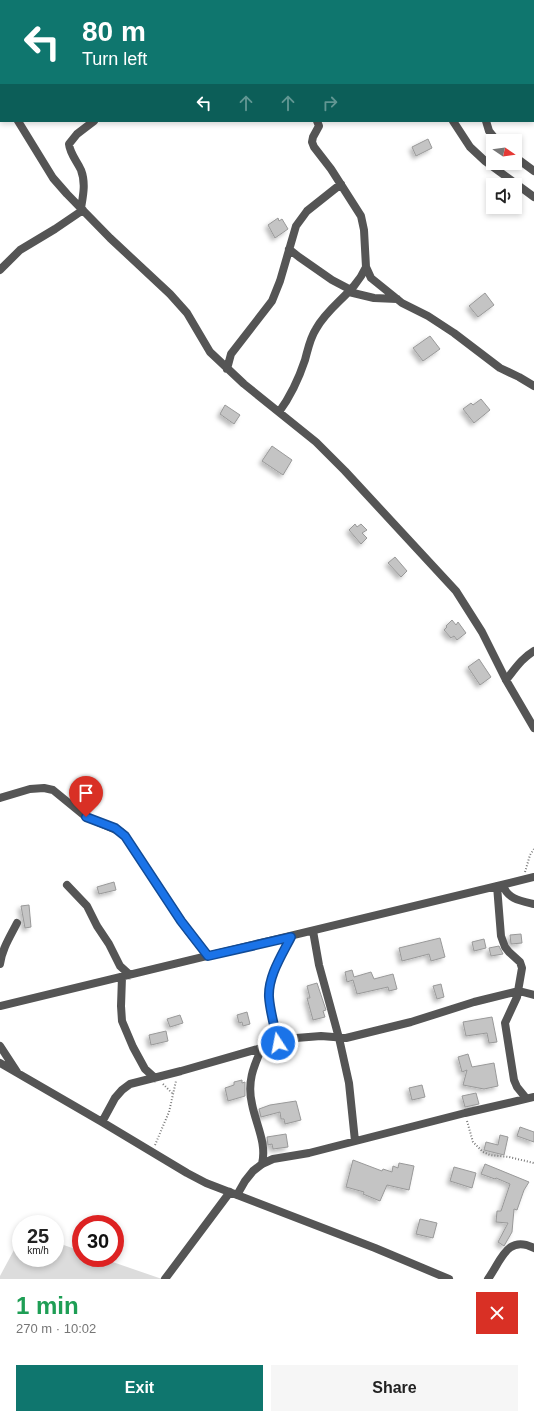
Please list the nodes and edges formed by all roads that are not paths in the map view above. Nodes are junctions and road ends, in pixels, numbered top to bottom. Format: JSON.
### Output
{"nodes":[{"id":1,"x":19,"y":122,"type":"edge"},
{"id":2,"x":93,"y":122,"type":"edge"},
{"id":3,"x":318,"y":122,"type":"edge"},
{"id":4,"x":454,"y":122,"type":"edge"},
{"id":5,"x":486,"y":122,"type":"edge"},
{"id":6,"x":491,"y":134,"type":"edge"},
{"id":7,"x":522,"y":162,"type":"edge"},
{"id":8,"x":534,"y":171,"type":"edge"},
{"id":9,"x":341,"y":184,"type":"junction"},
{"id":10,"x":534,"y":197,"type":"edge"},
{"id":11,"x":82,"y":209,"type":"junction"},
{"id":12,"x":289,"y":249,"type":"junction"},
{"id":13,"x":366,"y":267,"type":"junction"},
{"id":14,"x":0,"y":270,"type":"edge"},
{"id":15,"x":350,"y":291,"type":"junction"},
{"id":16,"x":397,"y":298,"type":"junction"},
{"id":17,"x":227,"y":369,"type":"junction"},
{"id":18,"x":534,"y":386,"type":"edge"},
{"id":19,"x":279,"y":412,"type":"junction"},
{"id":20,"x":534,"y":651,"type":"edge"},
{"id":21,"x":506,"y":680,"type":"junction"},
{"id":22,"x":534,"y":728,"type":"edge"},
{"id":23,"x":0,"y":798,"type":"edge"},
{"id":24,"x":534,"y":877,"type":"edge"},
{"id":25,"x":67,"y":885,"type":"dead end"},
{"id":26,"x":500,"y":885,"type":"junction"},
{"id":27,"x":534,"y":904,"type":"edge"},
{"id":28,"x":17,"y":923,"type":"dead end"},
{"id":29,"x":313,"y":931,"type":"junction"},
{"id":30,"x":291,"y":937,"type":"junction"},
{"id":31,"x":208,"y":956,"type":"junction"},
{"id":32,"x":0,"y":964,"type":"edge"},
{"id":33,"x":126,"y":976,"type":"junction"},
{"id":34,"x":519,"y":991,"type":"junction"},
{"id":35,"x":534,"y":995,"type":"edge"},
{"id":36,"x":0,"y":1006,"type":"edge"},
{"id":37,"x":339,"y":1038,"type":"junction"},
{"id":38,"x":278,"y":1043,"type":"junction"},
{"id":39,"x":0,"y":1046,"type":"edge"},
{"id":40,"x":262,"y":1048,"type":"junction"},
{"id":41,"x":0,"y":1063,"type":"edge"},
{"id":42,"x":19,"y":1075,"type":"junction"},
{"id":43,"x":155,"y":1078,"type":"junction"},
{"id":44,"x":530,"y":1097,"type":"edge"},
{"id":45,"x":102,"y":1122,"type":"junction"},
{"id":46,"x":355,"y":1141,"type":"junction"},
{"id":47,"x":262,"y":1164,"type":"junction"},
{"id":48,"x":234,"y":1194,"type":"junction"},
{"id":49,"x":534,"y":1248,"type":"edge"},
{"id":50,"x":165,"y":1279,"type":"edge"},
{"id":51,"x":449,"y":1279,"type":"edge"},
{"id":52,"x":488,"y":1279,"type":"edge"}],
"edges":[{"from":1,"to":11,"type":"street"},
{"from":2,"to":11,"type":"street"},
{"from":3,"to":9,"type":"street"},
{"from":4,"to":10,"type":"street"},
{"from":5,"to":6,"type":"street"},
{"from":7,"to":8,"type":"street"},
{"from":9,"to":12,"type":"street"},
{"from":9,"to":13,"type":"street"},
{"from":11,"to":14,"type":"street"},
{"from":11,"to":17,"type":"street"},
{"from":12,"to":15,"type":"street"},
{"from":12,"to":17,"type":"street"},
{"from":13,"to":15,"type":"street"},
{"from":13,"to":16,"type":"street"},
{"from":15,"to":16,"type":"street"},
{"from":15,"to":19,"type":"street"},
{"from":16,"to":18,"type":"street"},
{"from":17,"to":19,"type":"street"},
{"from":19,"to":21,"type":"street"},
{"from":20,"to":21,"type":"street"},
{"from":21,"to":22,"type":"street"},
{"from":23,"to":31,"type":"street"},
{"from":24,"to":26,"type":"street"},
{"from":25,"to":33,"type":"street"},
{"from":26,"to":27,"type":"street"},
{"from":26,"to":29,"type":"street"},
{"from":26,"to":34,"type":"street"},
{"from":28,"to":32,"type":"street"},
{"from":29,"to":30,"type":"street"},
{"from":29,"to":37,"type":"street"},
{"from":30,"to":31,"type":"street"},
{"from":30,"to":38,"type":"street"},
{"from":31,"to":33,"type":"street"},
{"from":33,"to":36,"type":"street"},
{"from":33,"to":43,"type":"street"},
{"from":34,"to":35,"type":"street"},
{"from":34,"to":37,"type":"street"},
{"from":34,"to":44,"type":"street"},
{"from":37,"to":38,"type":"street"},
{"from":37,"to":46,"type":"street"},
{"from":38,"to":40,"type":"street"},
{"from":39,"to":42,"type":"street"},
{"from":40,"to":43,"type":"street"},
{"from":40,"to":47,"type":"street"},
{"from":41,"to":42,"type":"street"},
{"from":42,"to":45,"type":"street"},
{"from":43,"to":45,"type":"street"},
{"from":44,"to":46,"type":"street"},
{"from":45,"to":48,"type":"street"},
{"from":46,"to":47,"type":"street"},
{"from":47,"to":48,"type":"street"},
{"from":48,"to":50,"type":"street"},
{"from":48,"to":51,"type":"street"},
{"from":49,"to":52,"type":"street"}]}
